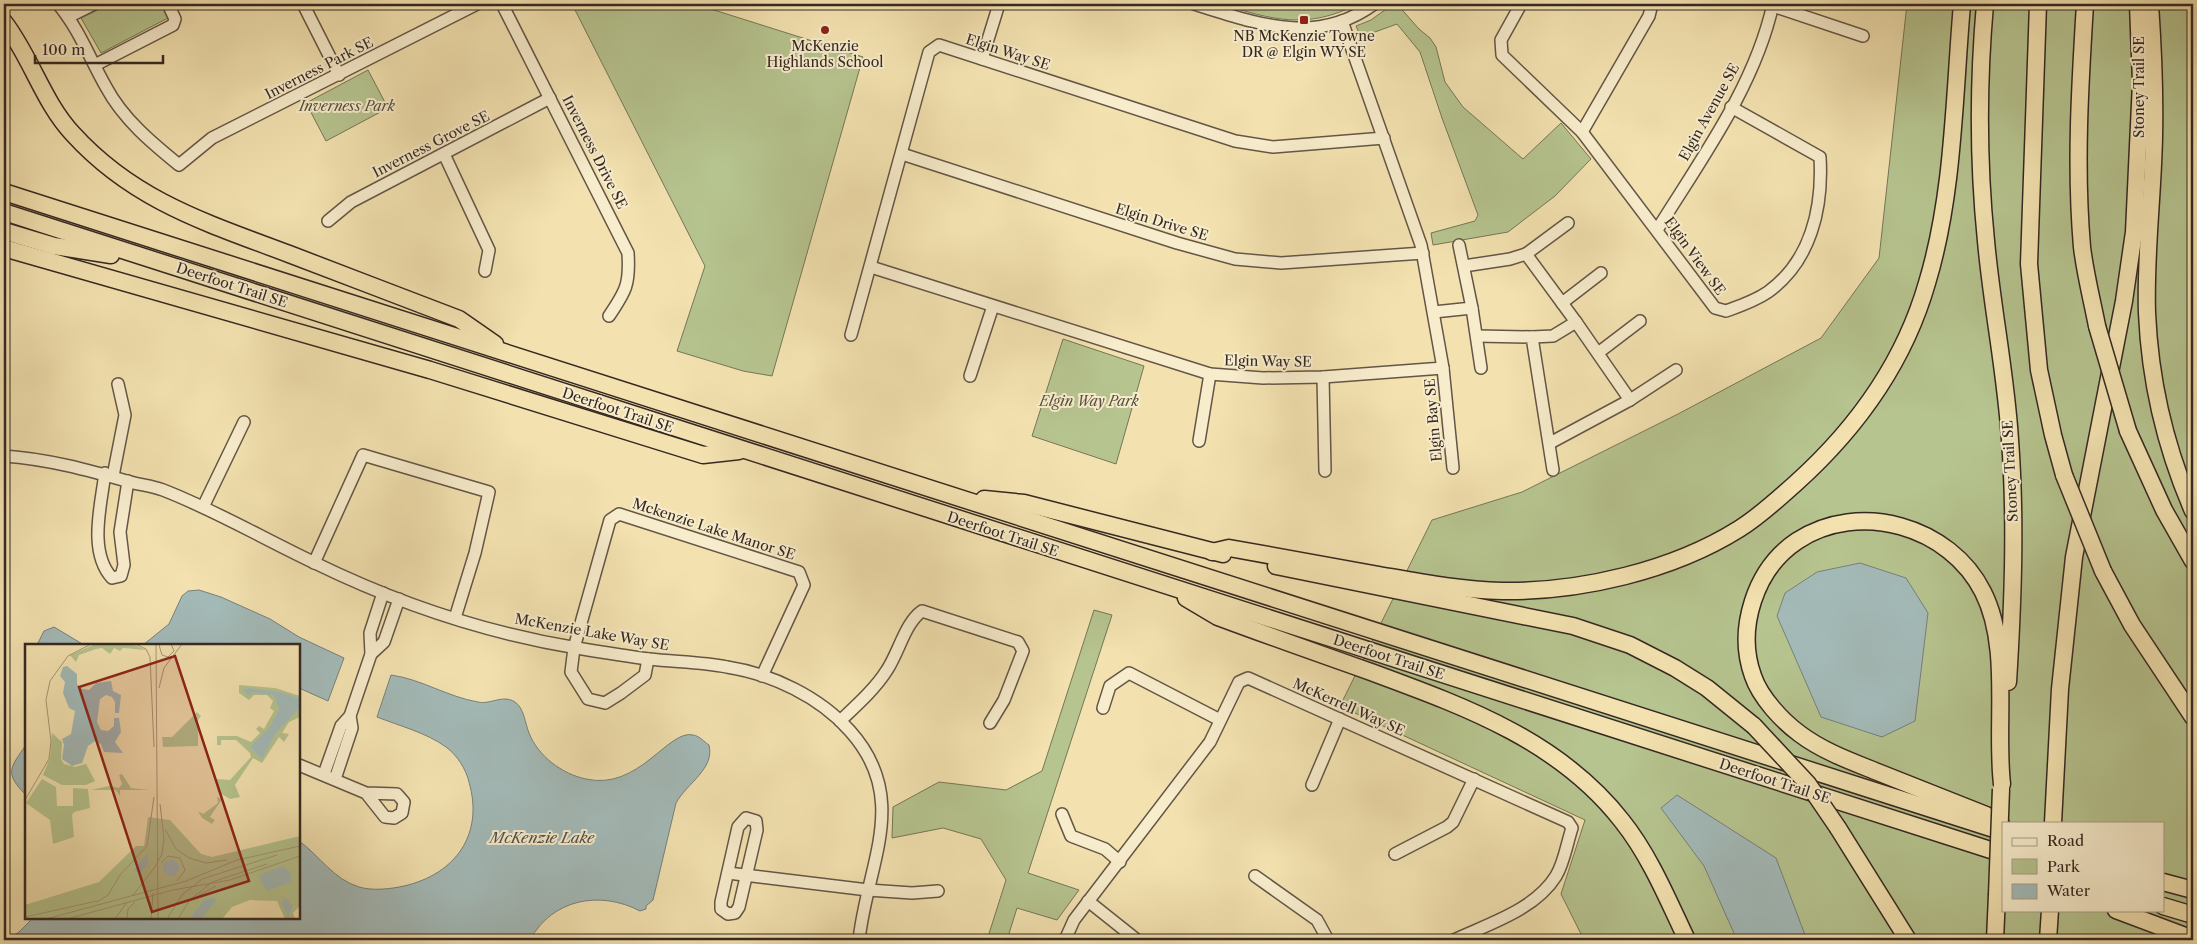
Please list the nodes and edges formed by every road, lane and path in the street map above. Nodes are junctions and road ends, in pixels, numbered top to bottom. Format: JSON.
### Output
{"nodes":[{"id":1,"x":58,"y":4,"type":"edge"},
{"id":2,"x":94,"y":4,"type":"edge"},
{"id":3,"x":168,"y":4,"type":"edge"},
{"id":4,"x":303,"y":4,"type":"edge"},
{"id":5,"x":477,"y":4,"type":"edge"},
{"id":6,"x":502,"y":4,"type":"edge"},
{"id":7,"x":1000,"y":4,"type":"edge"},
{"id":8,"x":1194,"y":4,"type":"edge"},
{"id":9,"x":1374,"y":4,"type":"edge"},
{"id":10,"x":1521,"y":4,"type":"edge"},
{"id":11,"x":1652,"y":4,"type":"edge"},
{"id":12,"x":1962,"y":4,"type":"edge"},
{"id":13,"x":1985,"y":4,"type":"edge"},
{"id":14,"x":2038,"y":4,"type":"edge"},
{"id":15,"x":2085,"y":4,"type":"edge"},
{"id":16,"x":2138,"y":4,"type":"edge"},
{"id":17,"x":2150,"y":4,"type":"edge"},
{"id":18,"x":1773,"y":5,"type":"edge"},
{"id":19,"x":68,"y":16,"type":"junction"},
{"id":20,"x":1342,"y":21,"type":"junction"},
{"id":21,"x":4,"y":22,"type":"edge"},
{"id":22,"x":1863,"y":36,"type":"dead end"},
{"id":23,"x":982,"y":59,"type":"junction"},
{"id":24,"x":95,"y":65,"type":"junction"},
{"id":25,"x":339,"y":76,"type":"junction"},
{"id":26,"x":550,"y":98,"type":"junction"},
{"id":27,"x":1731,"y":107,"type":"junction"},
{"id":28,"x":1582,"y":132,"type":"junction"},
{"id":29,"x":1384,"y":138,"type":"junction"},
{"id":30,"x":444,"y":154,"type":"junction"},
{"id":31,"x":902,"y":154,"type":"junction"},
{"id":32,"x":4,"y":192,"type":"edge"},
{"id":33,"x":4,"y":212,"type":"edge"},
{"id":34,"x":328,"y":221,"type":"dead end"},
{"id":35,"x":1568,"y":223,"type":"dead end"},
{"id":36,"x":1657,"y":230,"type":"junction"},
{"id":37,"x":4,"y":231,"type":"edge"},
{"id":38,"x":1459,"y":245,"type":"dead end"},
{"id":39,"x":4,"y":248,"type":"edge"},
{"id":40,"x":1423,"y":253,"type":"junction"},
{"id":41,"x":1526,"y":254,"type":"junction"},
{"id":42,"x":168,"y":265,"type":"junction"},
{"id":43,"x":1464,"y":266,"type":"junction"},
{"id":44,"x":871,"y":267,"type":"junction"},
{"id":45,"x":485,"y":272,"type":"dead end"},
{"id":46,"x":1601,"y":272,"type":"dead end"},
{"id":47,"x":1562,"y":303,"type":"junction"},
{"id":48,"x":993,"y":306,"type":"junction"},
{"id":49,"x":1472,"y":308,"type":"junction"},
{"id":50,"x":1434,"y":312,"type":"junction"},
{"id":51,"x":609,"y":316,"type":"dead end"},
{"id":52,"x":1640,"y":321,"type":"dead end"},
{"id":53,"x":1576,"y":322,"type":"junction"},
{"id":54,"x":851,"y":335,"type":"dead end"},
{"id":55,"x":1477,"y":336,"type":"junction"},
{"id":56,"x":1532,"y":336,"type":"junction"},
{"id":57,"x":1598,"y":353,"type":"junction"},
{"id":58,"x":509,"y":354,"type":"junction"},
{"id":59,"x":1443,"y":368,"type":"junction"},
{"id":60,"x":1481,"y":368,"type":"dead end"},
{"id":61,"x":1676,"y":370,"type":"dead end"},
{"id":62,"x":1210,"y":374,"type":"junction"},
{"id":63,"x":970,"y":376,"type":"dead end"},
{"id":64,"x":1322,"y":377,"type":"junction"},
{"id":65,"x":118,"y":384,"type":"dead end"},
{"id":66,"x":1630,"y":400,"type":"junction"},
{"id":67,"x":244,"y":422,"type":"dead end"},
{"id":68,"x":1199,"y":441,"type":"dead end"},
{"id":69,"x":1550,"y":443,"type":"junction"},
{"id":70,"x":744,"y":450,"type":"junction"},
{"id":71,"x":4,"y":456,"type":"edge"},
{"id":72,"x":1453,"y":468,"type":"dead end"},
{"id":73,"x":1553,"y":470,"type":"dead end"},
{"id":74,"x":1325,"y":471,"type":"dead end"},
{"id":75,"x":109,"y":474,"type":"junction"},
{"id":76,"x":128,"y":481,"type":"junction"},
{"id":77,"x":952,"y":496,"type":"junction"},
{"id":78,"x":203,"y":507,"type":"junction"},
{"id":79,"x":2193,"y":511,"type":"edge"},
{"id":80,"x":1212,"y":552,"type":"junction"},
{"id":81,"x":2193,"y":561,"type":"edge"},
{"id":82,"x":314,"y":563,"type":"junction"},
{"id":83,"x":1168,"y":587,"type":"junction"},
{"id":84,"x":383,"y":593,"type":"junction"},
{"id":85,"x":399,"y":599,"type":"junction"},
{"id":86,"x":455,"y":618,"type":"junction"},
{"id":87,"x":574,"y":648,"type":"junction"},
{"id":88,"x":371,"y":654,"type":"junction"},
{"id":89,"x":648,"y":659,"type":"junction"},
{"id":90,"x":762,"y":676,"type":"junction"},
{"id":91,"x":1103,"y":708,"type":"dead end"},
{"id":92,"x":2193,"y":717,"type":"edge"},
{"id":93,"x":1220,"y":720,"type":"junction"},
{"id":94,"x":1340,"y":720,"type":"junction"},
{"id":95,"x":840,"y":721,"type":"junction"},
{"id":96,"x":990,"y":723,"type":"dead end"},
{"id":97,"x":300,"y":764,"type":"edge"},
{"id":98,"x":329,"y":777,"type":"junction"},
{"id":99,"x":1474,"y":779,"type":"junction"},
{"id":100,"x":1312,"y":786,"type":"dead end"},
{"id":101,"x":2001,"y":787,"type":"junction"},
{"id":102,"x":366,"y":793,"type":"dead end"},
{"id":103,"x":1062,"y":814,"type":"dead end"},
{"id":104,"x":2053,"y":822,"type":"edge"},
{"id":105,"x":2002,"y":824,"type":"edge"},
{"id":106,"x":1923,"y":829,"type":"junction"},
{"id":107,"x":2002,"y":832,"type":"edge"},
{"id":108,"x":1395,"y":854,"type":"dead end"},
{"id":109,"x":2002,"y":854,"type":"edge"},
{"id":110,"x":1120,"y":862,"type":"junction"},
{"id":111,"x":2002,"y":868,"type":"edge"},
{"id":112,"x":728,"y":873,"type":"junction"},
{"id":113,"x":747,"y":875,"type":"junction"},
{"id":114,"x":1255,"y":876,"type":"dead end"},
{"id":115,"x":2164,"y":882,"type":"edge"},
{"id":116,"x":868,"y":890,"type":"junction"},
{"id":117,"x":2193,"y":890,"type":"edge"},
{"id":118,"x":938,"y":891,"type":"dead end"},
{"id":119,"x":1088,"y":901,"type":"junction"},
{"id":120,"x":2164,"y":906,"type":"edge"},
{"id":121,"x":2050,"y":912,"type":"edge"},
{"id":122,"x":2121,"y":912,"type":"edge"},
{"id":123,"x":2193,"y":915,"type":"edge"},
{"id":124,"x":2048,"y":937,"type":"edge"},
{"id":125,"x":2193,"y":939,"type":"edge"},
{"id":126,"x":859,"y":940,"type":"edge"},
{"id":127,"x":1065,"y":940,"type":"edge"},
{"id":128,"x":1137,"y":940,"type":"edge"},
{"id":129,"x":1328,"y":940,"type":"edge"},
{"id":130,"x":1454,"y":940,"type":"edge"},
{"id":131,"x":1687,"y":940,"type":"edge"},
{"id":132,"x":1908,"y":940,"type":"edge"},
{"id":133,"x":1995,"y":940,"type":"edge"}],
"edges":[{"from":1,"to":19,"type":"street"},
{"from":2,"to":19,"type":"street"},
{"from":3,"to":24,"type":"street"},
{"from":4,"to":25,"type":"street"},
{"from":5,"to":25,"type":"street","name":"Inverness Park SE"},
{"from":6,"to":26,"type":"street","name":"Inverness Drive SE"},
{"from":7,"to":23,"type":"street"},
{"from":8,"to":20,"type":"street"},
{"from":9,"to":20,"type":"street"},
{"from":10,"to":28,"type":"street","name":"Elgin View SE"},
{"from":11,"to":28,"type":"street"},
{"from":12,"to":80,"type":"highway"},
{"from":13,"to":101,"type":"highway","name":"Stoney Trail SE"},
{"from":14,"to":92,"type":"highway","bridge":true},
{"from":15,"to":81,"type":"highway","bridge":true},
{"from":16,"to":104,"type":"highway","name":"Stoney Trail SE"},
{"from":17,"to":79,"type":"highway"},
{"from":18,"to":22,"type":"street"},
{"from":18,"to":27,"type":"street","name":"Elgin Avenue SE"},
{"from":19,"to":24,"type":"street"},
{"from":20,"to":29,"type":"street"},
{"from":21,"to":58,"type":"highway"},
{"from":23,"to":29,"type":"street","name":"Elgin Way SE"},
{"from":23,"to":31,"type":"street","name":"Elgin Way SE"},
{"from":24,"to":25,"type":"street","name":"Inverness Park SE"},
{"from":26,"to":30,"type":"street","name":"Inverness Grove SE"},
{"from":26,"to":51,"type":"street","name":"Inverness Drive SE"},
{"from":27,"to":36,"type":"street","name":"Elgin Avenue SE"},
{"from":27,"to":36,"type":"street","name":"Elgin View SE"},
{"from":28,"to":36,"type":"street","name":"Elgin View SE"},
{"from":29,"to":40,"type":"street"},
{"from":30,"to":34,"type":"street","name":"Inverness Grove SE"},
{"from":30,"to":45,"type":"street"},
{"from":31,"to":40,"type":"street","name":"Elgin Drive SE"},
{"from":31,"to":44,"type":"street","name":"Elgin Way SE"},
{"from":32,"to":58,"type":"highway","name":"Deerfoot Trail SE"},
{"from":33,"to":42,"type":"highway","name":"Deerfoot Trail SE"},
{"from":35,"to":41,"type":"street"},
{"from":37,"to":42,"type":"highway"},
{"from":38,"to":43,"type":"street"},
{"from":39,"to":70,"type":"highway"},
{"from":40,"to":50,"type":"street"},
{"from":41,"to":43,"type":"street"},
{"from":41,"to":47,"type":"street"},
{"from":42,"to":70,"type":"highway","name":"Deerfoot Trail SE"},
{"from":43,"to":49,"type":"street"},
{"from":44,"to":48,"type":"street","name":"Elgin Way SE"},
{"from":44,"to":54,"type":"street","name":"Elgin Way SE"},
{"from":46,"to":47,"type":"street"},
{"from":47,"to":53,"type":"street"},
{"from":48,"to":62,"type":"street","name":"Elgin Way SE"},
{"from":48,"to":63,"type":"street"},
{"from":49,"to":50,"type":"street"},
{"from":49,"to":55,"type":"street"},
{"from":50,"to":59,"type":"street"},
{"from":52,"to":57,"type":"street"},
{"from":53,"to":56,"type":"street"},
{"from":53,"to":57,"type":"street"},
{"from":55,"to":56,"type":"street"},
{"from":55,"to":60,"type":"street"},
{"from":56,"to":69,"type":"street"},
{"from":57,"to":66,"type":"street"},
{"from":58,"to":77,"type":"highway","name":"Deerfoot Trail SE"},
{"from":59,"to":64,"type":"street","name":"Elgin Way SE"},
{"from":59,"to":72,"type":"street","name":"Elgin Bay SE"},
{"from":61,"to":66,"type":"street"},
{"from":62,"to":64,"type":"street","name":"Elgin Way SE"},
{"from":62,"to":68,"type":"street"},
{"from":64,"to":74,"type":"street"},
{"from":65,"to":75,"type":"street"},
{"from":66,"to":69,"type":"street"},
{"from":67,"to":78,"type":"street"},
{"from":69,"to":73,"type":"street"},
{"from":70,"to":83,"type":"highway","name":"Deerfoot Trail SE"},
{"from":71,"to":75,"type":"street","name":"McKenzie Lake Way SE"},
{"from":75,"to":76,"type":"street","name":"McKenzie Lake Way SE"},
{"from":75,"to":76,"type":"street"},
{"from":76,"to":78,"type":"street","name":"McKenzie Lake Way SE"},
{"from":77,"to":80,"type":"highway"},
{"from":77,"to":107,"type":"highway","name":"Deerfoot Trail SE"},
{"from":78,"to":82,"type":"street","name":"McKenzie Lake Way SE"},
{"from":80,"to":132,"type":"highway","bridge":true},
{"from":82,"to":84,"type":"street","name":"McKenzie Lake Way SE"},
{"from":82,"to":86,"type":"street"},
{"from":83,"to":106,"type":"highway","name":"Deerfoot Trail SE"},
{"from":83,"to":131,"type":"highway"},
{"from":84,"to":85,"type":"street","name":"McKenzie Lake Way SE"},
{"from":84,"to":88,"type":"street"},
{"from":85,"to":86,"type":"street","name":"McKenzie Lake Way SE"},
{"from":85,"to":88,"type":"street"},
{"from":86,"to":87,"type":"street","name":"McKenzie Lake Way SE"},
{"from":87,"to":89,"type":"street","name":"McKenzie Lake Way SE"},
{"from":87,"to":89,"type":"street"},
{"from":87,"to":90,"type":"street","name":"Mckenzie Lake Manor SE"},
{"from":88,"to":98,"type":"street"},
{"from":89,"to":90,"type":"street","name":"McKenzie Lake Way SE"},
{"from":90,"to":95,"type":"street","name":"McKenzie Lake Way SE"},
{"from":91,"to":93,"type":"street"},
{"from":93,"to":94,"type":"street","name":"McKerrell Way SE"},
{"from":93,"to":110,"type":"street","name":"McKerrell Way SE"},
{"from":94,"to":99,"type":"street","name":"McKerrell Way SE"},
{"from":94,"to":100,"type":"street"},
{"from":95,"to":96,"type":"street"},
{"from":95,"to":116,"type":"street","name":"McKenzie Lake Way SE"},
{"from":97,"to":98,"type":"street"},
{"from":98,"to":102,"type":"street"},
{"from":99,"to":108,"type":"street"},
{"from":99,"to":130,"type":"street","name":"McKerrell Way SE"},
{"from":101,"to":105,"type":"highway"},
{"from":101,"to":133,"type":"highway","name":"Stoney Trail SE","bridge":true},
{"from":103,"to":110,"type":"street"},
{"from":106,"to":109,"type":"highway","name":"Deerfoot Trail SE"},
{"from":106,"to":111,"type":"highway"},
{"from":110,"to":119,"type":"street","name":"McKerrell Way SE"},
{"from":112,"to":113,"type":"street"},
{"from":112,"to":113,"type":"street"},
{"from":112,"to":113,"type":"street"},
{"from":113,"to":116,"type":"street"},
{"from":114,"to":129,"type":"street"},
{"from":115,"to":117,"type":"highway"},
{"from":116,"to":118,"type":"street"},
{"from":116,"to":126,"type":"street","name":"McKenzie Lake Way SE"},
{"from":119,"to":127,"type":"street","name":"McKerrell Way SE"},
{"from":119,"to":128,"type":"street"},
{"from":120,"to":123,"type":"highway"},
{"from":121,"to":124,"type":"highway"},
{"from":122,"to":125,"type":"highway"}]}
